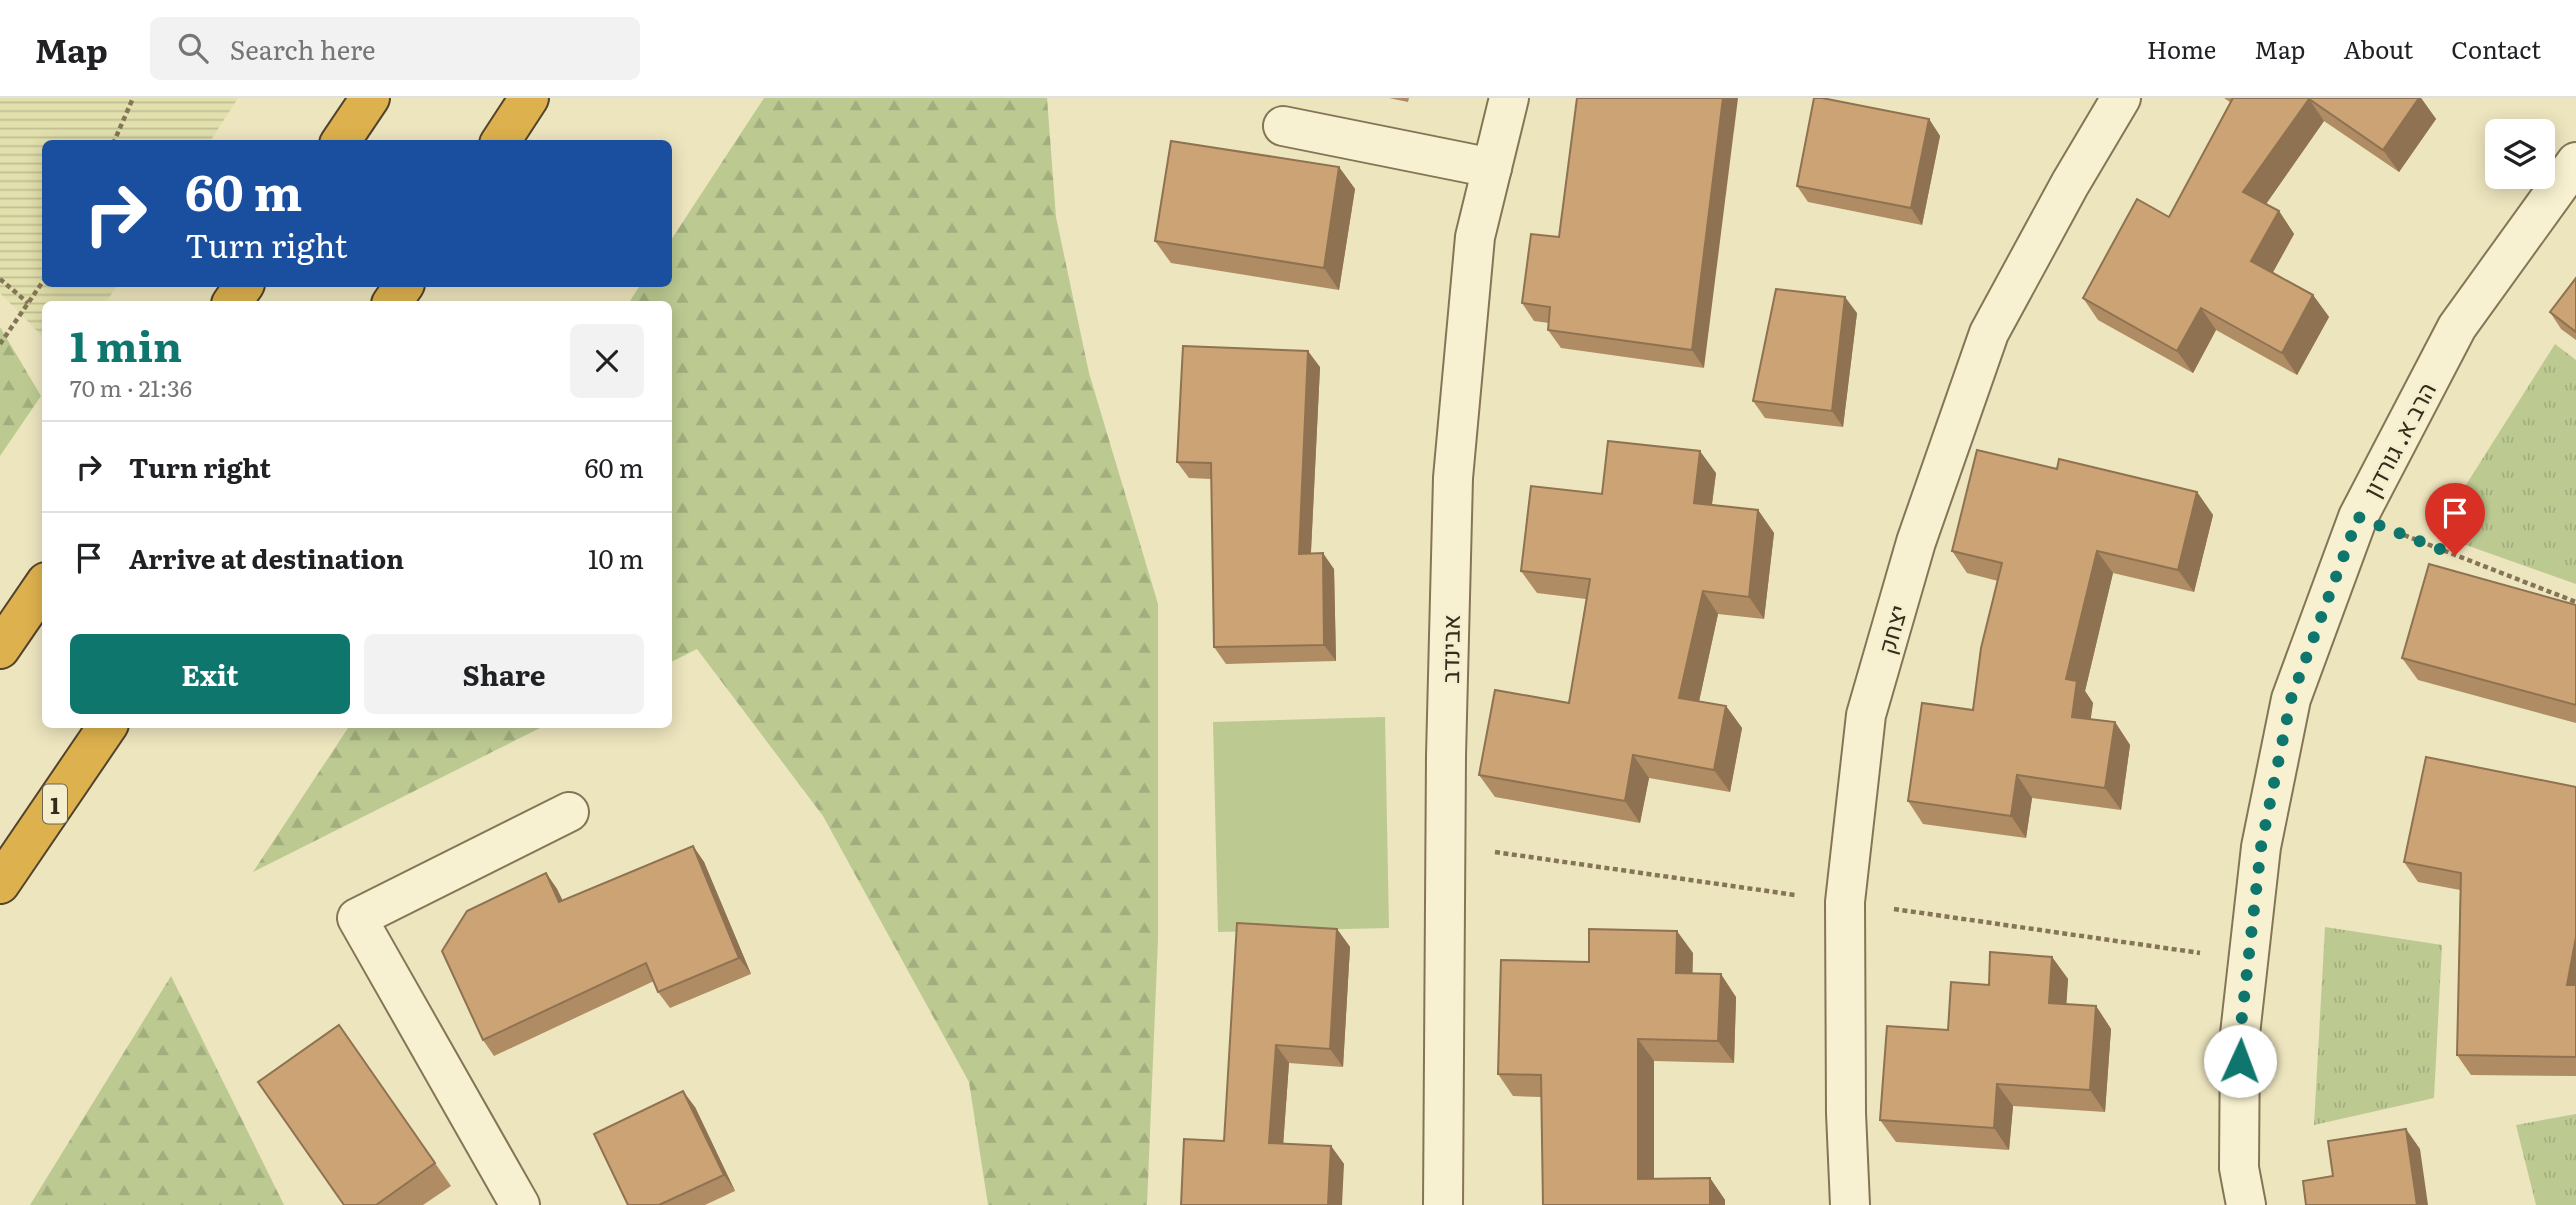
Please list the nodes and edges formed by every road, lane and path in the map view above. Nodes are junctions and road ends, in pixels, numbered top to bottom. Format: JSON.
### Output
{"nodes":[{"id":1,"x":133,"y":98,"type":"edge"},
{"id":2,"x":370,"y":98,"type":"edge"},
{"id":3,"x":529,"y":98,"type":"edge"},
{"id":4,"x":1509,"y":98,"type":"edge"},
{"id":5,"x":2121,"y":98,"type":"edge"},
{"id":6,"x":1283,"y":126,"type":"dead end"},
{"id":7,"x":115,"y":140,"type":"edge"},
{"id":8,"x":342,"y":140,"type":"edge"},
{"id":9,"x":502,"y":140,"type":"edge"},
{"id":10,"x":2576,"y":162,"type":"edge"},
{"id":11,"x":1492,"y":168,"type":"junction"},
{"id":12,"x":0,"y":279,"type":"edge"},
{"id":13,"x":42,"y":282,"type":"edge"},
{"id":14,"x":28,"y":303,"type":"junction"},
{"id":15,"x":0,"y":344,"type":"edge"},
{"id":16,"x":2358,"y":517,"type":"junction"},
{"id":17,"x":42,"y":588,"type":"edge"},
{"id":18,"x":2576,"y":603,"type":"edge"},
{"id":19,"x":0,"y":649,"type":"edge"},
{"id":20,"x":106,"y":728,"type":"edge"},
{"id":21,"x":569,"y":812,"type":"dead end"},
{"id":22,"x":0,"y":884,"type":"edge"},
{"id":23,"x":520,"y":1205,"type":"edge"},
{"id":24,"x":1443,"y":1205,"type":"edge"},
{"id":25,"x":1850,"y":1205,"type":"edge"},
{"id":26,"x":2246,"y":1205,"type":"edge"}],
"edges":[{"from":1,"to":7,"type":"path"},
{"from":2,"to":8,"type":"highway"},
{"from":3,"to":9,"type":"highway"},
{"from":4,"to":11,"type":"street","name":"אבינדב"},
{"from":5,"to":25,"type":"street","name":"יצחק"},
{"from":6,"to":11,"type":"street"},
{"from":10,"to":16,"type":"street","name":"הרב א. גורדון"},
{"from":11,"to":24,"type":"street","name":"אבינדב"},
{"from":12,"to":14,"type":"path"},
{"from":13,"to":14,"type":"path"},
{"from":14,"to":15,"type":"path"},
{"from":16,"to":18,"type":"path"},
{"from":16,"to":26,"type":"street","name":"הרב א. גורדון"},
{"from":17,"to":19,"type":"highway"},
{"from":20,"to":22,"type":"highway","number":"1"},
{"from":21,"to":23,"type":"street"}]}
